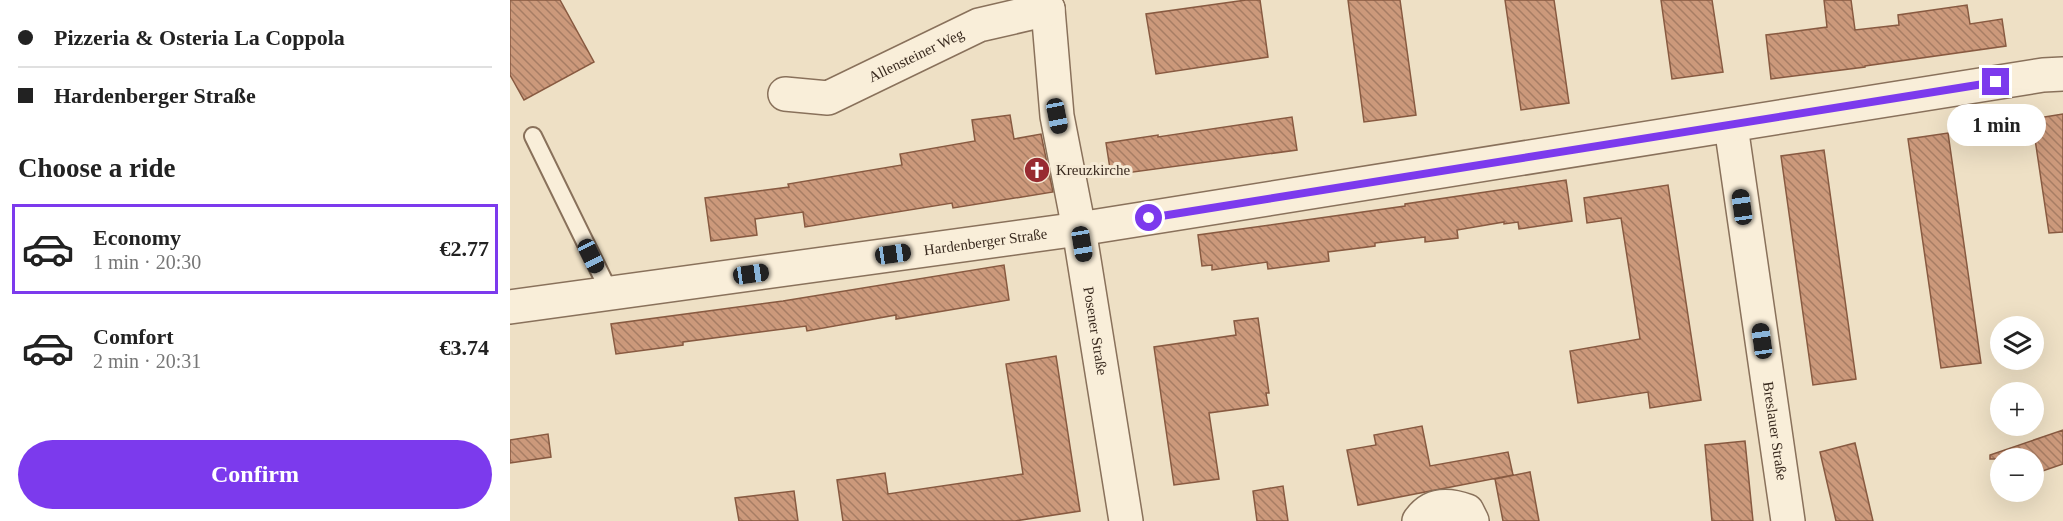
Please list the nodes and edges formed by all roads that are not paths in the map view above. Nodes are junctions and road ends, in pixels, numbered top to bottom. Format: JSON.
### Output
{"nodes":[{"id":1,"x":1045,"y":5,"type":"edge"},
{"id":2,"x":2063,"y":74,"type":"edge"},
{"id":3,"x":785,"y":94,"type":"dead end"},
{"id":4,"x":1731,"y":126,"type":"junction"},
{"id":5,"x":533,"y":136,"type":"dead end"},
{"id":6,"x":1079,"y":229,"type":"junction"},
{"id":7,"x":610,"y":293,"type":"junction"},
{"id":8,"x":510,"y":307,"type":"edge"},
{"id":9,"x":1126,"y":521,"type":"edge"},
{"id":10,"x":1419,"y":521,"type":"edge"},
{"id":11,"x":1472,"y":521,"type":"edge"},
{"id":12,"x":1788,"y":521,"type":"edge"}],
"edges":[{"from":1,"to":3,"type":"street","name":"Allensteiner Weg"},
{"from":1,"to":6,"type":"street","name":"Posener Straße"},
{"from":2,"to":4,"type":"street","name":"Hardenberger Straße"},
{"from":4,"to":6,"type":"street","name":"Hardenberger Straße"},
{"from":4,"to":12,"type":"street","name":"Breslauer Straße"},
{"from":5,"to":7,"type":"lane"},
{"from":6,"to":7,"type":"street","name":"Hardenberger Straße"},
{"from":6,"to":9,"type":"street","name":"Posener Straße"},
{"from":7,"to":8,"type":"street","name":"Hardenberger Straße"},
{"from":10,"to":11,"type":"street"}]}
